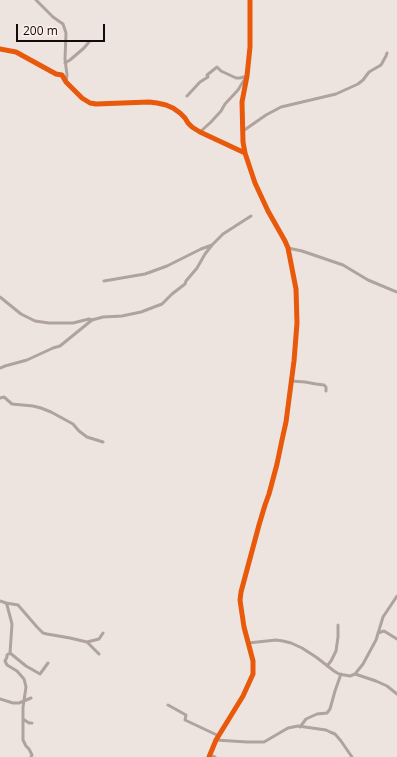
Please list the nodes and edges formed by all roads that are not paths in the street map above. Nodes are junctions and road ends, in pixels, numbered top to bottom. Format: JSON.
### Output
{"nodes":[{"id":1,"x":36,"y":0,"type":"edge"},
{"id":2,"x":250,"y":0,"type":"edge"},
{"id":3,"x":89,"y":42,"type":"dead end"},
{"id":4,"x":0,"y":49,"type":"edge"},
{"id":5,"x":387,"y":53,"type":"dead end"},
{"id":6,"x":65,"y":64,"type":"junction"},
{"id":7,"x":246,"y":76,"type":"junction"},
{"id":8,"x":66,"y":82,"type":"junction"},
{"id":9,"x":187,"y":96,"type":"dead end"},
{"id":10,"x":243,"y":131,"type":"junction"},
{"id":11,"x":200,"y":132,"type":"junction"},
{"id":12,"x":245,"y":153,"type":"junction"},
{"id":13,"x":251,"y":216,"type":"dead end"},
{"id":14,"x":212,"y":245,"type":"junction"},
{"id":15,"x":288,"y":248,"type":"junction"},
{"id":16,"x":104,"y":281,"type":"dead end"},
{"id":17,"x":397,"y":292,"type":"edge"},
{"id":18,"x":0,"y":297,"type":"edge"},
{"id":19,"x":92,"y":320,"type":"junction"},
{"id":20,"x":0,"y":368,"type":"edge"},
{"id":21,"x":291,"y":381,"type":"junction"},
{"id":22,"x":326,"y":391,"type":"dead end"},
{"id":23,"x":0,"y":398,"type":"edge"},
{"id":24,"x":103,"y":442,"type":"dead end"},
{"id":25,"x":397,"y":596,"type":"edge"},
{"id":26,"x":0,"y":601,"type":"edge"},
{"id":27,"x":6,"y":603,"type":"junction"},
{"id":28,"x":338,"y":625,"type":"dead end"},
{"id":29,"x":103,"y":633,"type":"dead end"},
{"id":30,"x":378,"y":633,"type":"junction"},
{"id":31,"x":397,"y":639,"type":"edge"},
{"id":32,"x":87,"y":642,"type":"junction"},
{"id":33,"x":248,"y":643,"type":"junction"},
{"id":34,"x":10,"y":652,"type":"junction"},
{"id":35,"x":99,"y":654,"type":"dead end"},
{"id":36,"x":48,"y":663,"type":"dead end"},
{"id":37,"x":328,"y":666,"type":"junction"},
{"id":38,"x":341,"y":674,"type":"junction"},
{"id":39,"x":355,"y":674,"type":"junction"},
{"id":40,"x":397,"y":694,"type":"edge"},
{"id":41,"x":31,"y":698,"type":"dead end"},
{"id":42,"x":0,"y":699,"type":"edge"},
{"id":43,"x":25,"y":701,"type":"junction"},
{"id":44,"x":168,"y":705,"type":"dead end"},
{"id":45,"x":23,"y":719,"type":"junction"},
{"id":46,"x":32,"y":723,"type":"dead end"},
{"id":47,"x":300,"y":727,"type":"junction"},
{"id":48,"x":219,"y":736,"type":"junction"},
{"id":49,"x":216,"y":740,"type":"junction"},
{"id":50,"x":209,"y":756,"type":"edge"},
{"id":51,"x":31,"y":757,"type":"edge"},
{"id":52,"x":215,"y":757,"type":"edge"},
{"id":53,"x":352,"y":757,"type":"edge"}],
"edges":[{"from":1,"to":6,"type":"street"},
{"from":2,"to":7,"type":"street"},
{"from":3,"to":6,"type":"street"},
{"from":4,"to":8,"type":"street"},
{"from":5,"to":10,"type":"street"},
{"from":6,"to":8,"type":"street"},
{"from":7,"to":9,"type":"street"},
{"from":7,"to":10,"type":"street"},
{"from":7,"to":11,"type":"street"},
{"from":8,"to":11,"type":"street"},
{"from":10,"to":12,"type":"street"},
{"from":11,"to":12,"type":"street"},
{"from":12,"to":15,"type":"street"},
{"from":13,"to":14,"type":"street"},
{"from":14,"to":16,"type":"street"},
{"from":14,"to":19,"type":"street"},
{"from":15,"to":17,"type":"street"},
{"from":15,"to":21,"type":"street"},
{"from":18,"to":19,"type":"street"},
{"from":19,"to":20,"type":"street"},
{"from":21,"to":22,"type":"street"},
{"from":21,"to":33,"type":"street"},
{"from":23,"to":24,"type":"street"},
{"from":25,"to":30,"type":"street"},
{"from":26,"to":27,"type":"street"},
{"from":27,"to":32,"type":"street"},
{"from":27,"to":34,"type":"street"},
{"from":28,"to":37,"type":"street"},
{"from":29,"to":32,"type":"street"},
{"from":30,"to":31,"type":"street"},
{"from":30,"to":39,"type":"street"},
{"from":32,"to":35,"type":"street"},
{"from":33,"to":37,"type":"street"},
{"from":33,"to":48,"type":"street"},
{"from":34,"to":36,"type":"street"},
{"from":34,"to":43,"type":"street"},
{"from":37,"to":38,"type":"street"},
{"from":38,"to":39,"type":"street"},
{"from":38,"to":47,"type":"street"},
{"from":39,"to":40,"type":"street"},
{"from":41,"to":43,"type":"street"},
{"from":42,"to":43,"type":"street"},
{"from":43,"to":45,"type":"street"},
{"from":44,"to":48,"type":"street"},
{"from":45,"to":46,"type":"street"},
{"from":45,"to":51,"type":"street"},
{"from":47,"to":49,"type":"street"},
{"from":47,"to":53,"type":"street"},
{"from":48,"to":49,"type":"street"},
{"from":49,"to":50,"type":"street"},
{"from":50,"to":52,"type":"street"}]}
